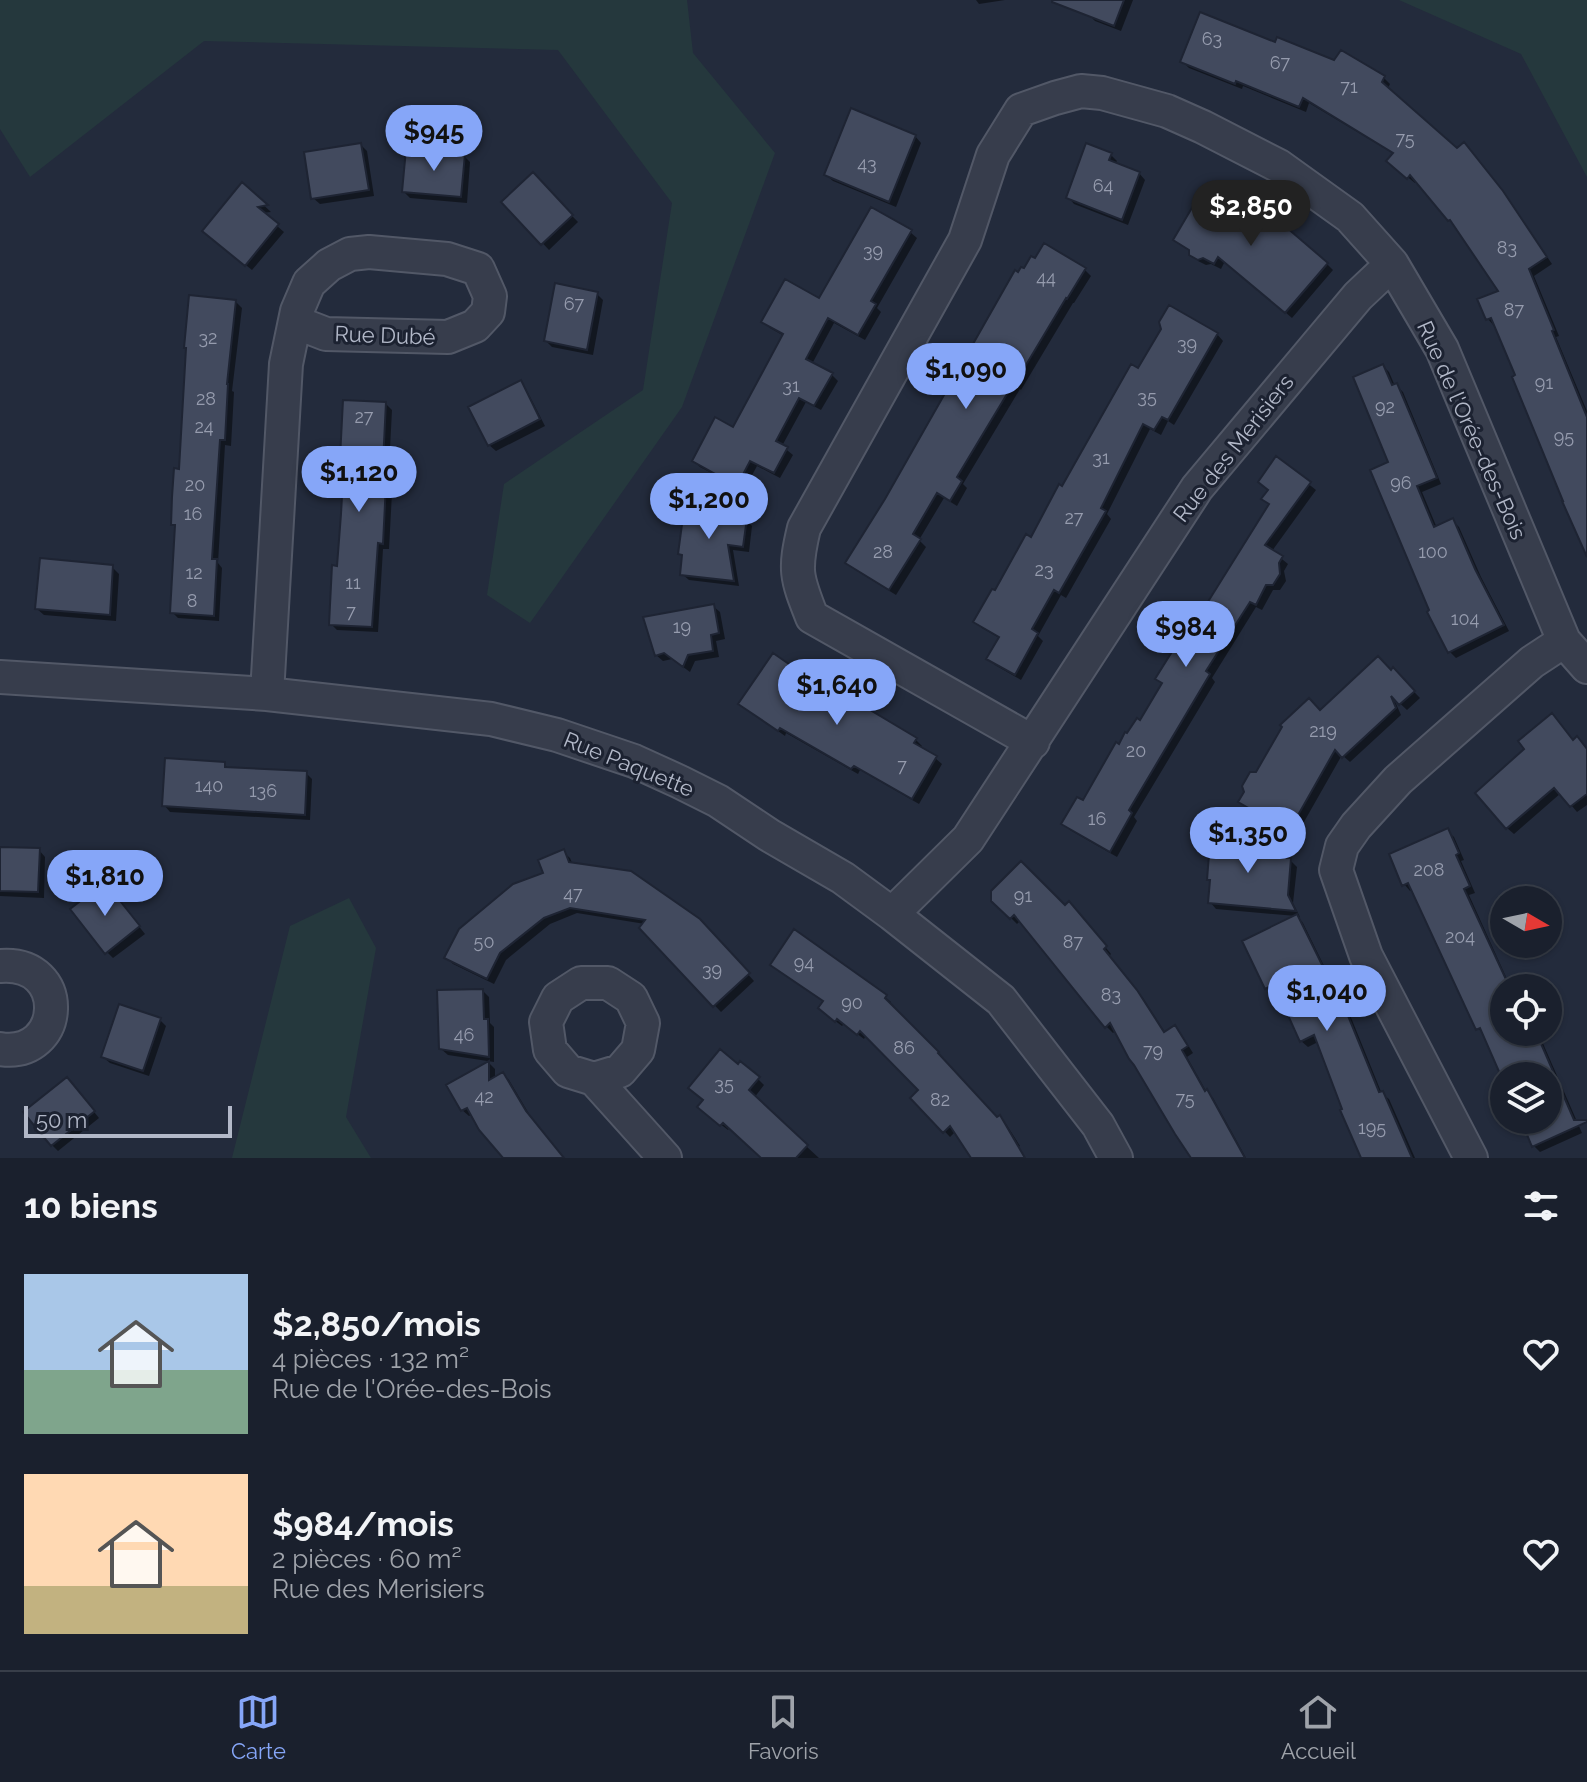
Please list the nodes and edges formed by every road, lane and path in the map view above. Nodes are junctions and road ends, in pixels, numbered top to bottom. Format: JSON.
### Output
{"nodes":[{"id":1,"x":1392,"y":264,"type":"junction"},
{"id":2,"x":295,"y":322,"type":"junction"},
{"id":3,"x":1564,"y":641,"type":"junction"},
{"id":4,"x":1587,"y":667,"type":"edge"},
{"id":5,"x":0,"y":677,"type":"edge"},
{"id":6,"x":267,"y":694,"type":"junction"},
{"id":7,"x":1033,"y":742,"type":"junction"},
{"id":8,"x":892,"y":914,"type":"junction"},
{"id":9,"x":0,"y":966,"type":"edge"},
{"id":10,"x":0,"y":1049,"type":"edge"},
{"id":11,"x":594,"y":1079,"type":"dead end"},
{"id":12,"x":665,"y":1158,"type":"edge"},
{"id":13,"x":1116,"y":1158,"type":"edge"},
{"id":14,"x":1471,"y":1158,"type":"edge"}],
"edges":[{"from":1,"to":3,"type":"street","name":"Rue de l'Orée-des-Bois"},
{"from":1,"to":7,"type":"street","name":"Rue des Merisiers"},
{"from":1,"to":7,"type":"street","name":"Rue de l'Orée-des-Bois"},
{"from":2,"to":2,"type":"street","name":"Rue Dubé"},
{"from":2,"to":6,"type":"street","name":"Rue Dubé"},
{"from":3,"to":4,"type":"street","name":"Rue de l'Orée-des-Bois"},
{"from":3,"to":14,"type":"street"},
{"from":5,"to":6,"type":"street","name":"Rue Paquette"},
{"from":6,"to":8,"type":"street","name":"Rue Paquette"},
{"from":7,"to":8,"type":"street","name":"Rue des Merisiers"},
{"from":8,"to":13,"type":"street","name":"Rue Paquette"},
{"from":9,"to":10,"type":"street"},
{"from":11,"to":12,"type":"street"}]}
